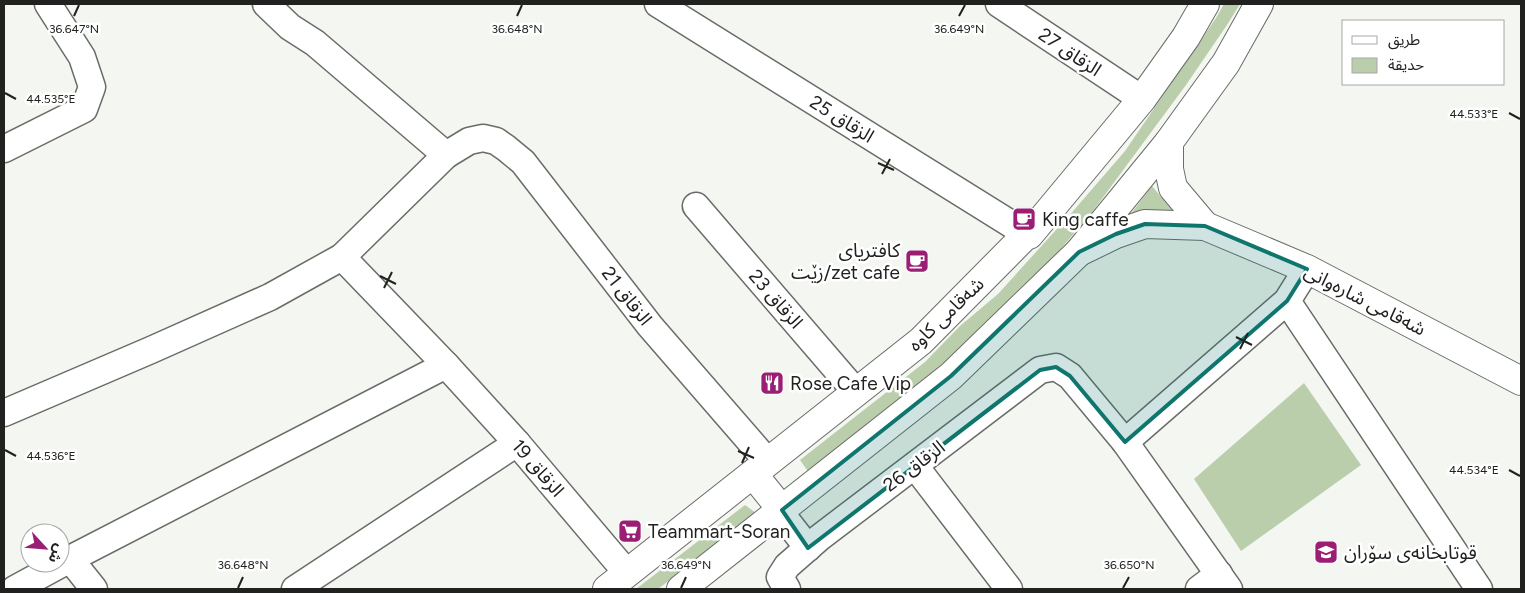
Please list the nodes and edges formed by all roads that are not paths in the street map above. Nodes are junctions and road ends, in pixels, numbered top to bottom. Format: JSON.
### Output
{"nodes":[{"id":1,"x":48,"y":4,"type":"edge"},
{"id":2,"x":266,"y":4,"type":"edge"},
{"id":3,"x":658,"y":4,"type":"edge"},
{"id":4,"x":999,"y":4,"type":"edge"},
{"id":5,"x":1206,"y":4,"type":"edge"},
{"id":6,"x":1259,"y":4,"type":"edge"},
{"id":7,"x":1142,"y":99,"type":"junction"},
{"id":8,"x":1169,"y":142,"type":"junction"},
{"id":9,"x":4,"y":149,"type":"edge"},
{"id":10,"x":446,"y":155,"type":"junction"},
{"id":11,"x":696,"y":206,"type":"dead end"},
{"id":12,"x":1205,"y":226,"type":"junction"},
{"id":13,"x":1027,"y":234,"type":"junction"},
{"id":14,"x":1079,"y":252,"type":"junction"},
{"id":15,"x":342,"y":257,"type":"junction"},
{"id":16,"x":1307,"y":269,"type":"junction"},
{"id":17,"x":1287,"y":301,"type":"junction"},
{"id":18,"x":446,"y":365,"type":"junction"},
{"id":19,"x":1521,"y":381,"type":"edge"},
{"id":20,"x":856,"y":392,"type":"junction"},
{"id":21,"x":4,"y":413,"type":"edge"},
{"id":22,"x":1124,"y":442,"type":"junction"},
{"id":23,"x":517,"y":443,"type":"junction"},
{"id":24,"x":915,"y":466,"type":"junction"},
{"id":25,"x":760,"y":468,"type":"junction"},
{"id":26,"x":781,"y":511,"type":"junction"},
{"id":27,"x":808,"y":548,"type":"junction"},
{"id":28,"x":70,"y":559,"type":"joint"},
{"id":29,"x":44,"y":573,"type":"edge"},
{"id":30,"x":617,"y":581,"type":"edge"},
{"id":31,"x":783,"y":583,"type":"edge"},
{"id":32,"x":1216,"y":584,"type":"edge"},
{"id":33,"x":15,"y":589,"type":"edge"},
{"id":34,"x":94,"y":589,"type":"edge"},
{"id":35,"x":295,"y":589,"type":"edge"},
{"id":36,"x":682,"y":589,"type":"edge"},
{"id":37,"x":1009,"y":589,"type":"edge"},
{"id":38,"x":1479,"y":589,"type":"edge"}],
"edges":[{"from":1,"to":9,"type":"street"},
{"from":2,"to":10,"type":"street"},
{"from":3,"to":13,"type":"street","name":"الزقاق 25"},
{"from":4,"to":7,"type":"street","name":"الزقاق 27"},
{"from":5,"to":7,"type":"main road","name":"شەقامی کاوە"},
{"from":6,"to":8,"type":"main road"},
{"from":7,"to":13,"type":"main road","name":"شەقامی کاوە"},
{"from":8,"to":12,"type":"main road"},
{"from":8,"to":14,"type":"main road"},
{"from":10,"to":15,"type":"street"},
{"from":10,"to":25,"type":"street","name":"الزقاق 21"},
{"from":11,"to":20,"type":"street","name":"الزقاق 23"},
{"from":12,"to":14,"type":"main road"},
{"from":12,"to":16,"type":"main road","name":"شەقامی شارەوانی"},
{"from":13,"to":20,"type":"main road","name":"شەقامی کاوە"},
{"from":14,"to":26,"type":"main road"},
{"from":15,"to":18,"type":"street","name":"الزقاق 19"},
{"from":15,"to":21,"type":"street"},
{"from":16,"to":17,"type":"street"},
{"from":16,"to":19,"type":"main road","name":"شەقامی شارەوانی"},
{"from":17,"to":22,"type":"street"},
{"from":17,"to":38,"type":"street"},
{"from":18,"to":23,"type":"street","name":"الزقاق 19"},
{"from":18,"to":28,"type":"street"},
{"from":20,"to":25,"type":"main road","name":"شەقامی کاوە"},
{"from":22,"to":24,"type":"street","name":"الزقاق 26"},
{"from":22,"to":32,"type":"street"},
{"from":23,"to":30,"type":"street","name":"الزقاق 19"},
{"from":23,"to":35,"type":"street"},
{"from":24,"to":27,"type":"street","name":"الزقاق 26"},
{"from":24,"to":37,"type":"street"},
{"from":25,"to":26,"type":"main road"},
{"from":25,"to":30,"type":"main road","name":"شەقامی کاوە"},
{"from":26,"to":27,"type":"street"},
{"from":26,"to":36,"type":"main road"},
{"from":27,"to":31,"type":"street","name":"الزقاق 26"},
{"from":28,"to":34,"type":"street"},
{"from":29,"to":33,"type":"street"}]}
